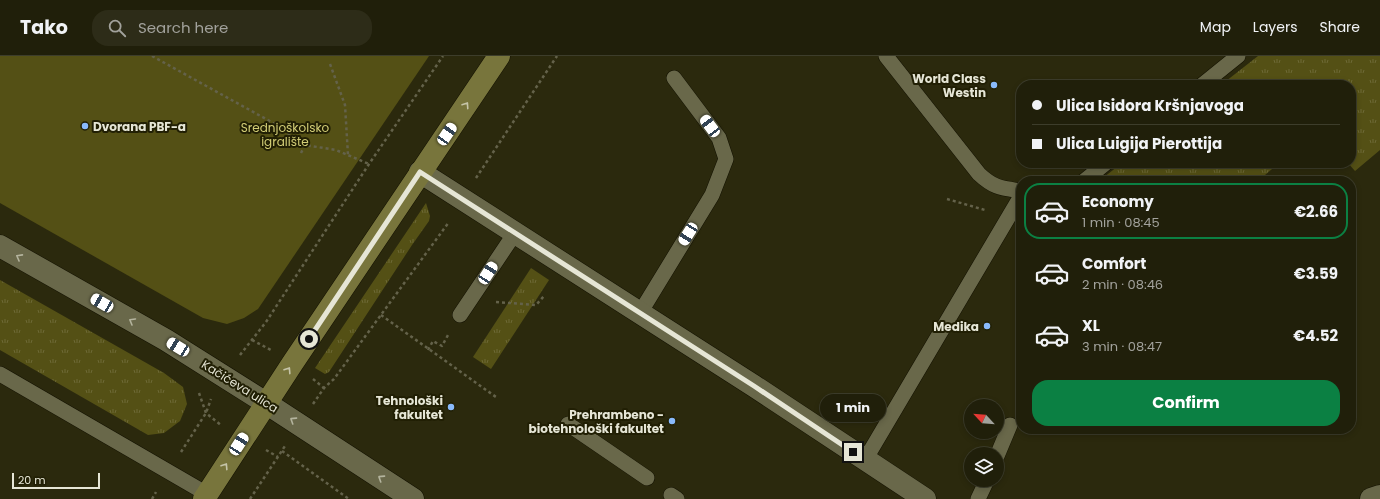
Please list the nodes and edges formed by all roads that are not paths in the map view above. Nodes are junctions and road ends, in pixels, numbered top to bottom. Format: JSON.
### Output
{"nodes":[{"id":1,"x":499,"y":56,"type":"edge"},
{"id":2,"x":886,"y":56,"type":"edge"},
{"id":3,"x":1238,"y":56,"type":"edge"},
{"id":4,"x":674,"y":78,"type":"dead end"},
{"id":5,"x":1208,"y":80,"type":"edge"},
{"id":6,"x":1100,"y":168,"type":"edge"},
{"id":7,"x":420,"y":172,"type":"junction"},
{"id":8,"x":1090,"y":176,"type":"edge"},
{"id":9,"x":1016,"y":195,"type":"edge"},
{"id":10,"x":1016,"y":201,"type":"edge"},
{"id":11,"x":515,"y":233,"type":"junction"},
{"id":12,"x":0,"y":246,"type":"edge"},
{"id":13,"x":640,"y":313,"type":"junction"},
{"id":14,"x":460,"y":315,"type":"dead end"},
{"id":15,"x":0,"y":374,"type":"edge"},
{"id":16,"x":266,"y":403,"type":"junction"},
{"id":17,"x":568,"y":424,"type":"dead end"},
{"id":18,"x":1010,"y":425,"type":"dead end"},
{"id":19,"x":1001,"y":447,"type":"edge"},
{"id":20,"x":865,"y":460,"type":"junction"},
{"id":21,"x":647,"y":478,"type":"dead end"},
{"id":22,"x":984,"y":487,"type":"edge"},
{"id":23,"x":1380,"y":496,"type":"edge"},
{"id":24,"x":205,"y":497,"type":"edge"},
{"id":25,"x":413,"y":499,"type":"edge"},
{"id":26,"x":925,"y":499,"type":"edge"},
{"id":27,"x":978,"y":499,"type":"edge"},
{"id":28,"x":1371,"y":499,"type":"edge"}],
"edges":[{"from":7,"to":1,"type":"main road","one_way":true},
{"from":2,"to":9,"type":"lane"},
{"from":3,"to":5,"type":"lane"},
{"from":4,"to":13,"type":"lane"},
{"from":6,"to":8,"type":"lane"},
{"from":7,"to":11,"type":"street"},
{"from":16,"to":7,"type":"main road","one_way":true},
{"from":10,"to":20,"type":"lane"},
{"from":11,"to":13,"type":"street"},
{"from":11,"to":14,"type":"lane"},
{"from":16,"to":12,"type":"street","name":"Kačićeva ulica","one_way":true},
{"from":13,"to":20,"type":"street"},
{"from":15,"to":24,"type":"lane"},
{"from":24,"to":16,"type":"main road","one_way":true},
{"from":25,"to":16,"type":"street","name":"Kačićeva ulica","one_way":true},
{"from":17,"to":21,"type":"lane"},
{"from":18,"to":19,"type":"lane"},
{"from":20,"to":26,"type":"street"},
{"from":22,"to":27,"type":"lane"},
{"from":23,"to":28,"type":"street"}]}
